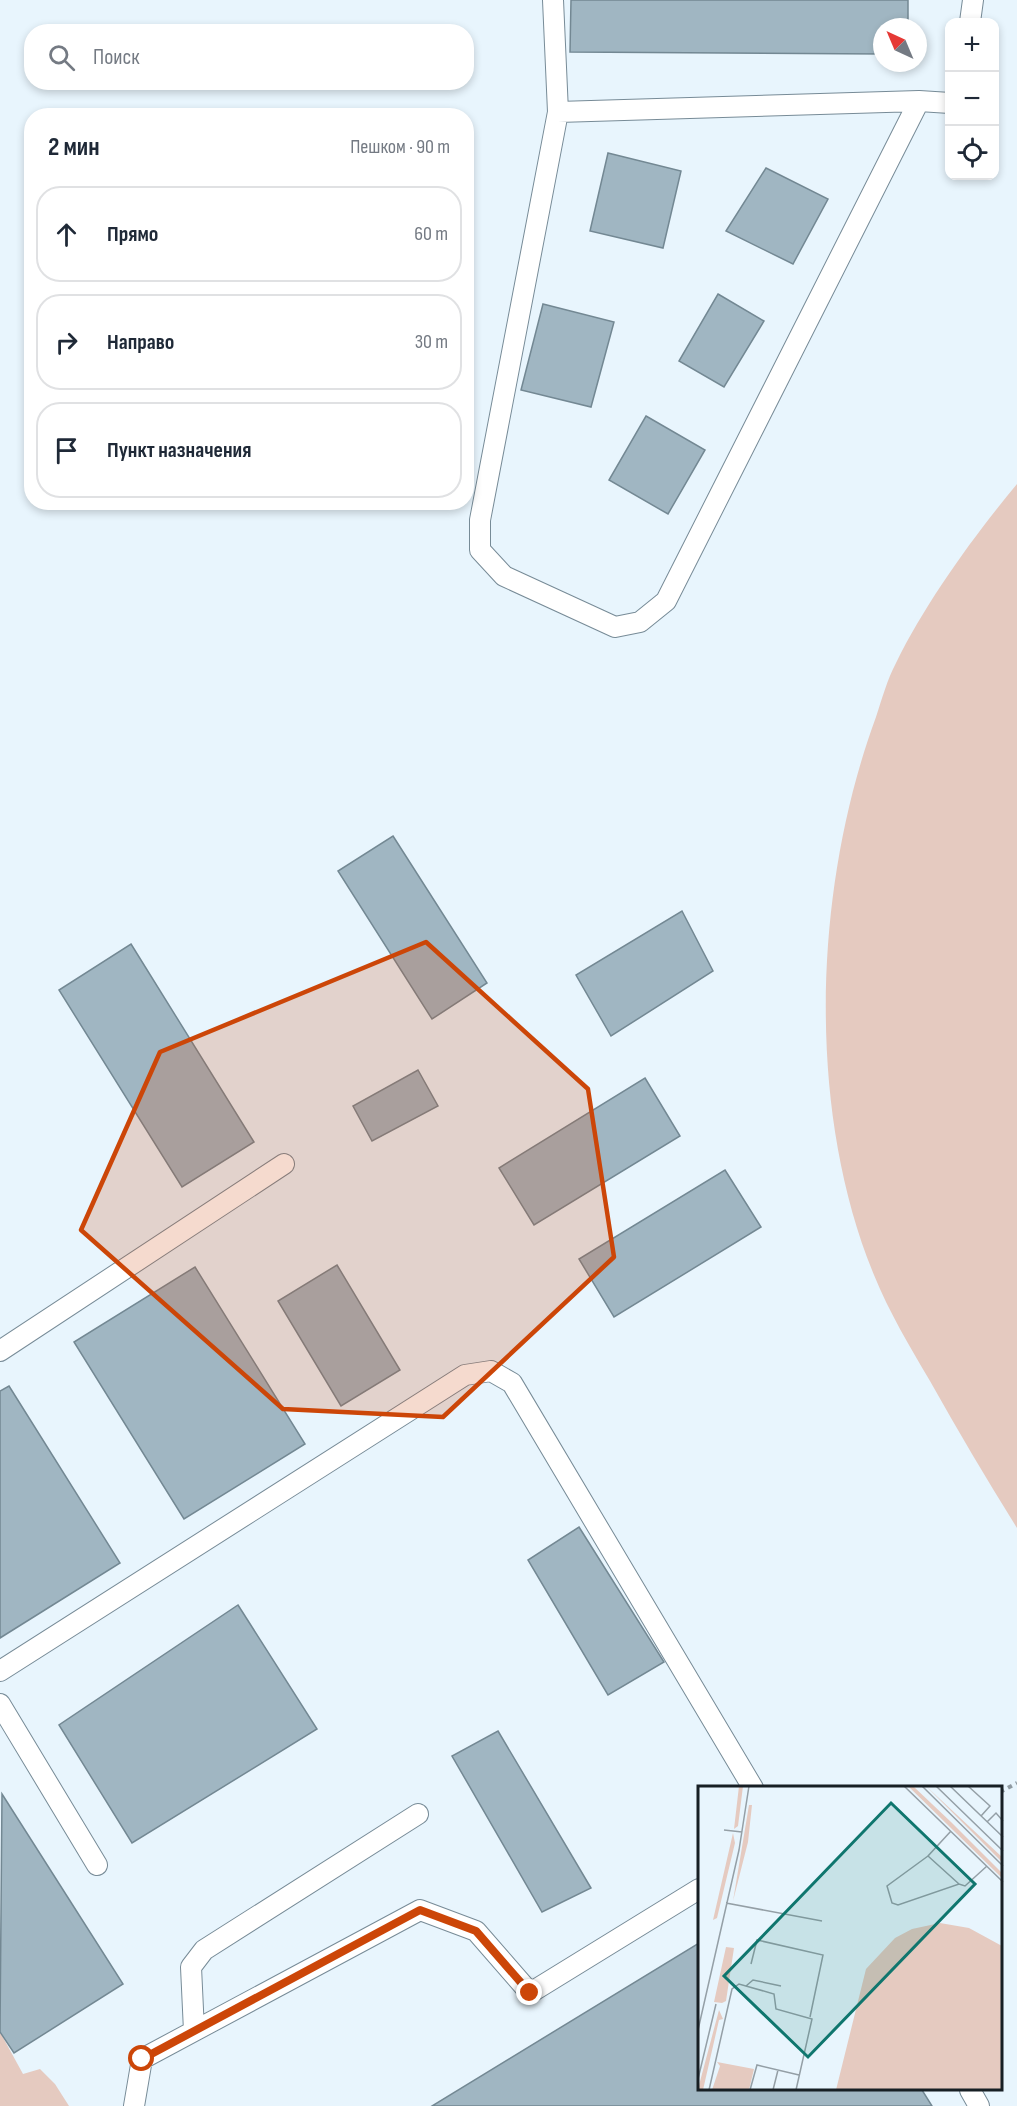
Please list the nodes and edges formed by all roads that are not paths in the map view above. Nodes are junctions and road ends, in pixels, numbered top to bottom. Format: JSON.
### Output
{"nodes":[{"id":1,"x":553,"y":0,"type":"edge"},
{"id":2,"x":973,"y":0,"type":"edge"},
{"id":3,"x":971,"y":18,"type":"edge"},
{"id":4,"x":919,"y":101,"type":"junction"},
{"id":5,"x":945,"y":103,"type":"edge"},
{"id":6,"x":558,"y":112,"type":"junction"},
{"id":7,"x":284,"y":1164,"type":"dead end"},
{"id":8,"x":0,"y":1351,"type":"edge"},
{"id":9,"x":0,"y":1671,"type":"edge"},
{"id":10,"x":0,"y":1704,"type":"edge"},
{"id":11,"x":752,"y":1786,"type":"edge"},
{"id":12,"x":418,"y":1814,"type":"dead end"},
{"id":13,"x":97,"y":1865,"type":"dead end"},
{"id":14,"x":698,"y":1890,"type":"edge"},
{"id":15,"x":194,"y":2031,"type":"junction"},
{"id":16,"x":971,"y":2091,"type":"edge"},
{"id":17,"x":135,"y":2106,"type":"edge"},
{"id":18,"x":979,"y":2106,"type":"edge"}],
"edges":[{"from":1,"to":6,"type":"lane"},
{"from":2,"to":3,"type":"lane"},
{"from":4,"to":5,"type":"lane"},
{"from":4,"to":6,"type":"lane"},
{"from":4,"to":6,"type":"lane"},
{"from":7,"to":8,"type":"lane"},
{"from":9,"to":11,"type":"lane"},
{"from":10,"to":13,"type":"lane"},
{"from":12,"to":15,"type":"lane"},
{"from":14,"to":15,"type":"lane"},
{"from":15,"to":17,"type":"lane"},
{"from":16,"to":18,"type":"lane"}]}
